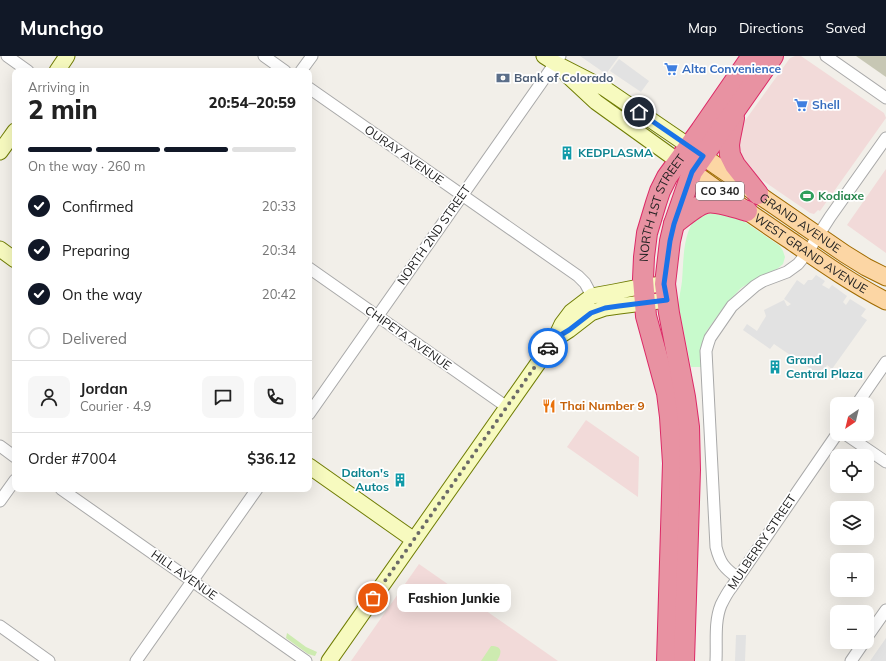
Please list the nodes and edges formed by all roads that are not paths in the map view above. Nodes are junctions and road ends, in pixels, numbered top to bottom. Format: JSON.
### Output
{"nodes":[{"id":1,"x":7,"y":56,"type":"edge"},
{"id":2,"x":68,"y":56,"type":"edge"},
{"id":3,"x":264,"y":56,"type":"edge"},
{"id":4,"x":312,"y":56,"type":"edge"},
{"id":5,"x":752,"y":56,"type":"edge"},
{"id":6,"x":773,"y":56,"type":"edge"},
{"id":7,"x":826,"y":56,"type":"edge"},
{"id":8,"x":553,"y":58,"type":"edge"},
{"id":9,"x":24,"y":68,"type":"edge"},
{"id":10,"x":59,"y":68,"type":"edge"},
{"id":11,"x":281,"y":68,"type":"edge"},
{"id":12,"x":304,"y":68,"type":"edge"},
{"id":13,"x":312,"y":90,"type":"edge"},
{"id":14,"x":886,"y":98,"type":"edge"},
{"id":15,"x":737,"y":108,"type":"junction"},
{"id":16,"x":12,"y":135,"type":"edge"},
{"id":17,"x":886,"y":138,"type":"edge"},
{"id":18,"x":0,"y":152,"type":"edge"},
{"id":19,"x":691,"y":159,"type":"junction"},
{"id":20,"x":758,"y":194,"type":"junction"},
{"id":21,"x":462,"y":195,"type":"junction"},
{"id":22,"x":747,"y":211,"type":"junction"},
{"id":23,"x":674,"y":224,"type":"junction"},
{"id":24,"x":818,"y":236,"type":"junction"},
{"id":25,"x":0,"y":249,"type":"edge"},
{"id":26,"x":807,"y":253,"type":"junction"},
{"id":27,"x":12,"y":258,"type":"edge"},
{"id":28,"x":312,"y":270,"type":"edge"},
{"id":29,"x":886,"y":277,"type":"edge"},
{"id":30,"x":666,"y":292,"type":"junction"},
{"id":31,"x":645,"y":295,"type":"junction"},
{"id":32,"x":592,"y":296,"type":"junction"},
{"id":33,"x":886,"y":301,"type":"edge"},
{"id":34,"x":378,"y":316,"type":"junction"},
{"id":35,"x":554,"y":339,"type":"junction"},
{"id":36,"x":886,"y":362,"type":"edge"},
{"id":37,"x":862,"y":397,"type":"edge"},
{"id":38,"x":507,"y":407,"type":"junction"},
{"id":39,"x":312,"y":410,"type":"edge"},
{"id":40,"x":832,"y":441,"type":"edge"},
{"id":41,"x":855,"y":441,"type":"edge"},
{"id":42,"x":0,"y":446,"type":"edge"},
{"id":43,"x":12,"y":455,"type":"edge"},
{"id":44,"x":886,"y":462,"type":"edge"},
{"id":45,"x":312,"y":468,"type":"edge"},
{"id":46,"x":12,"y":484,"type":"edge"},
{"id":47,"x":65,"y":492,"type":"edge"},
{"id":48,"x":255,"y":492,"type":"edge"},
{"id":49,"x":0,"y":501,"type":"edge"},
{"id":50,"x":414,"y":540,"type":"junction"},
{"id":51,"x":738,"y":578,"type":"junction"},
{"id":52,"x":192,"y":581,"type":"junction"},
{"id":53,"x":886,"y":610,"type":"edge"},
{"id":54,"x":0,"y":626,"type":"edge"},
{"id":55,"x":874,"y":627,"type":"edge"},
{"id":56,"x":859,"y":649,"type":"edge"},
{"id":57,"x":49,"y":661,"type":"edge"},
{"id":58,"x":136,"y":661,"type":"edge"},
{"id":59,"x":306,"y":661,"type":"edge"},
{"id":60,"x":329,"y":661,"type":"edge"},
{"id":61,"x":667,"y":661,"type":"edge"},
{"id":62,"x":684,"y":661,"type":"edge"},
{"id":63,"x":716,"y":661,"type":"edge"},
{"id":64,"x":851,"y":661,"type":"edge"}],
"edges":[{"from":1,"to":9,"type":"street"},
{"from":2,"to":10,"type":"main road"},
{"from":3,"to":11,"type":"street"},
{"from":4,"to":12,"type":"street"},
{"from":5,"to":19,"type":"highway","name":"NORTH 1ST STREET"},
{"from":6,"to":15,"type":"highway","name":"NORTH 1ST STREET"},
{"from":7,"to":14,"type":"street"},
{"from":8,"to":19,"type":"main road","name":"GRAND AVENUE"},
{"from":8,"to":21,"type":"street","name":"NORTH 2ND STREET"},
{"from":13,"to":21,"type":"street","name":"OURAY AVENUE"},
{"from":15,"to":19,"type":"highway","name":"NORTH 1ST STREET"},
{"from":15,"to":20,"type":"highway"},
{"from":16,"to":18,"type":"main road"},
{"from":17,"to":24,"type":"street"},
{"from":19,"to":20,"type":"main road","name":"GRAND AVENUE","number":"CO 340"},
{"from":19,"to":22,"type":"main road","name":"WEST GRAND AVENUE","number":"CO 340"},
{"from":19,"to":23,"type":"highway","name":"NORTH 1ST STREET"},
{"from":19,"to":31,"type":"highway","name":"NORTH 1ST STREET"},
{"from":20,"to":24,"type":"main road","name":"GRAND AVENUE","number":"CO 340"},
{"from":21,"to":32,"type":"street","name":"OURAY AVENUE"},
{"from":21,"to":34,"type":"street","name":"NORTH 2ND STREET"},
{"from":22,"to":23,"type":"highway"},
{"from":22,"to":26,"type":"main road","name":"WEST GRAND AVENUE","number":"CO 340"},
{"from":23,"to":30,"type":"highway","name":"NORTH 1ST STREET"},
{"from":24,"to":26,"type":"street"},
{"from":24,"to":29,"type":"main road","name":"GRAND AVENUE","number":"CO 340"},
{"from":25,"to":27,"type":"main road"},
{"from":26,"to":33,"type":"main road","name":"WEST GRAND AVENUE","number":"CO 340"},
{"from":26,"to":51,"type":"street"},
{"from":28,"to":34,"type":"street","name":"CHIPETA AVENUE"},
{"from":30,"to":31,"type":"main road"},
{"from":30,"to":62,"type":"highway","name":"NORTH 1ST STREET"},
{"from":31,"to":32,"type":"main road"},
{"from":31,"to":35,"type":"main road"},
{"from":31,"to":61,"type":"highway","name":"NORTH 1ST STREET"},
{"from":32,"to":35,"type":"main road"},
{"from":34,"to":38,"type":"street","name":"CHIPETA AVENUE"},
{"from":34,"to":39,"type":"street","name":"NORTH 2ND STREET"},
{"from":35,"to":38,"type":"main road"},
{"from":36,"to":37,"type":"street"},
{"from":38,"to":50,"type":"main road"},
{"from":40,"to":51,"type":"street","name":"MULBERRY STREET"},
{"from":41,"to":44,"type":"street"},
{"from":42,"to":43,"type":"street"},
{"from":45,"to":50,"type":"main road"},
{"from":46,"to":49,"type":"street"},
{"from":47,"to":52,"type":"street","name":"HILL AVENUE"},
{"from":48,"to":52,"type":"street"},
{"from":50,"to":60,"type":"main road"},
{"from":51,"to":63,"type":"street","name":"MULBERRY STREET"},
{"from":52,"to":58,"type":"street"},
{"from":52,"to":59,"type":"street","name":"HILL AVENUE"},
{"from":53,"to":55,"type":"street"},
{"from":54,"to":57,"type":"street"},
{"from":56,"to":64,"type":"street"}]}
